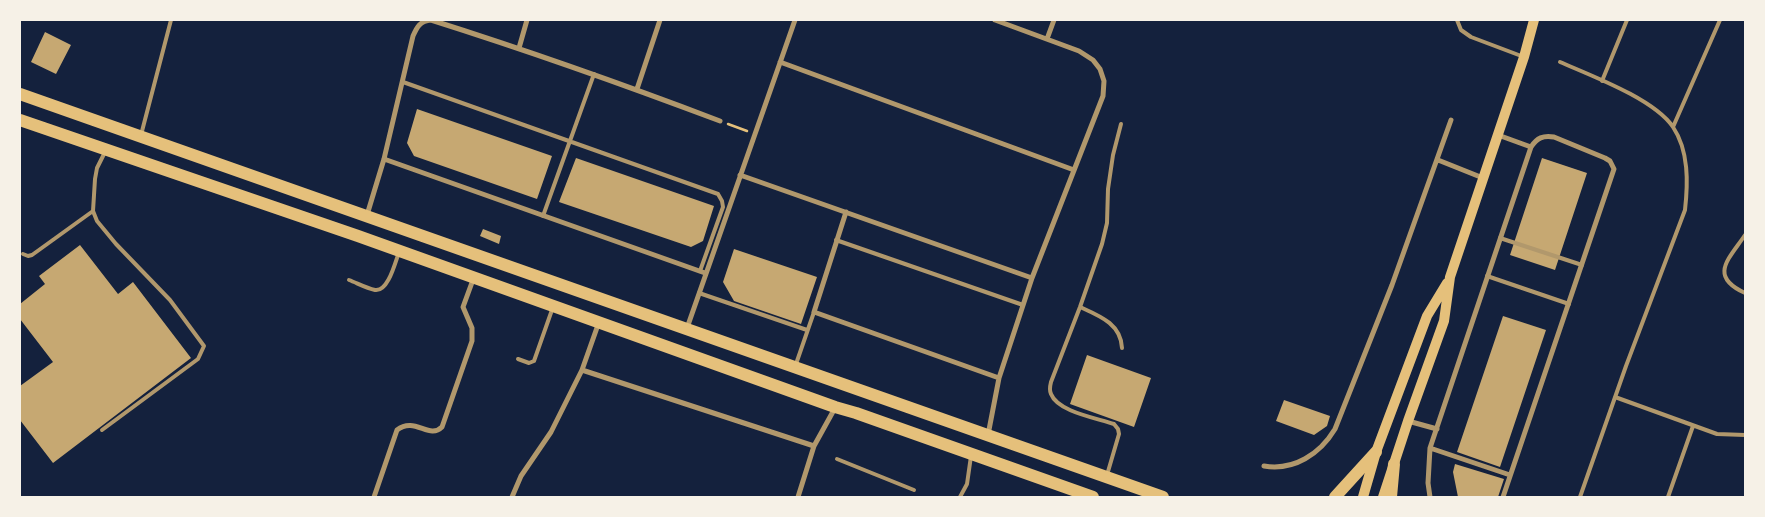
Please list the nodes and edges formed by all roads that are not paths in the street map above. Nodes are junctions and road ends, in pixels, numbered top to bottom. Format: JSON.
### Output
{"nodes":[{"id":1,"x":171,"y":20,"type":"edge"},
{"id":2,"x":527,"y":20,"type":"edge"},
{"id":3,"x":660,"y":20,"type":"edge"},
{"id":4,"x":795,"y":20,"type":"edge"},
{"id":5,"x":995,"y":20,"type":"edge"},
{"id":6,"x":1054,"y":20,"type":"edge"},
{"id":7,"x":1457,"y":20,"type":"edge"},
{"id":8,"x":1534,"y":20,"type":"edge"},
{"id":9,"x":1627,"y":20,"type":"edge"},
{"id":10,"x":1720,"y":20,"type":"edge"},
{"id":11,"x":1047,"y":40,"type":"junction"},
{"id":12,"x":519,"y":48,"type":"junction"},
{"id":13,"x":1524,"y":57,"type":"junction"},
{"id":14,"x":780,"y":62,"type":"junction"},
{"id":15,"x":1560,"y":62,"type":"dead end"},
{"id":16,"x":594,"y":74,"type":"junction"},
{"id":17,"x":1602,"y":81,"type":"junction"},
{"id":18,"x":402,"y":82,"type":"junction"},
{"id":19,"x":637,"y":89,"type":"junction"},
{"id":20,"x":20,"y":94,"type":"edge"},
{"id":21,"x":20,"y":120,"type":"edge"},
{"id":22,"x":1451,"y":120,"type":"dead end"},
{"id":23,"x":720,"y":121,"type":"road end"},
{"id":24,"x":1122,"y":124,"type":"dead end"},
{"id":25,"x":1673,"y":127,"type":"junction"},
{"id":26,"x":142,"y":135,"type":"junction"},
{"id":27,"x":1498,"y":136,"type":"junction"},
{"id":28,"x":570,"y":142,"type":"junction"},
{"id":29,"x":1532,"y":147,"type":"junction"},
{"id":30,"x":107,"y":149,"type":"junction"},
{"id":31,"x":384,"y":159,"type":"junction"},
{"id":32,"x":1438,"y":160,"type":"junction"},
{"id":33,"x":1074,"y":170,"type":"junction"},
{"id":34,"x":740,"y":175,"type":"junction"},
{"id":35,"x":1483,"y":178,"type":"junction"},
{"id":36,"x":93,"y":211,"type":"junction"},
{"id":37,"x":846,"y":212,"type":"junction"},
{"id":38,"x":367,"y":215,"type":"junction"},
{"id":39,"x":543,"y":216,"type":"junction"},
{"id":40,"x":1745,"y":235,"type":"edge"},
{"id":41,"x":1500,"y":238,"type":"junction"},
{"id":42,"x":836,"y":240,"type":"junction"},
{"id":43,"x":400,"y":250,"type":"junction"},
{"id":44,"x":23,"y":254,"type":"dead end"},
{"id":45,"x":1582,"y":265,"type":"junction"},
{"id":46,"x":702,"y":272,"type":"junction"},
{"id":47,"x":1487,"y":276,"type":"junction"},
{"id":48,"x":474,"y":277,"type":"junction"},
{"id":49,"x":1032,"y":278,"type":"junction"},
{"id":50,"x":1450,"y":278,"type":"junction"},
{"id":51,"x":348,"y":280,"type":"dead end"},
{"id":52,"x":699,"y":293,"type":"junction"},
{"id":53,"x":1745,"y":293,"type":"edge"},
{"id":54,"x":1569,"y":304,"type":"junction"},
{"id":55,"x":554,"y":305,"type":"junction"},
{"id":56,"x":1024,"y":305,"type":"junction"},
{"id":57,"x":1080,"y":307,"type":"junction"},
{"id":58,"x":814,"y":312,"type":"junction"},
{"id":59,"x":599,"y":322,"type":"junction"},
{"id":60,"x":686,"y":328,"type":"junction"},
{"id":61,"x":807,"y":330,"type":"junction"},
{"id":62,"x":1122,"y":348,"type":"dead end"},
{"id":63,"x":518,"y":359,"type":"dead end"},
{"id":64,"x":795,"y":366,"type":"junction"},
{"id":65,"x":582,"y":370,"type":"junction"},
{"id":66,"x":999,"y":378,"type":"junction"},
{"id":67,"x":1615,"y":397,"type":"junction"},
{"id":68,"x":835,"y":407,"type":"junction"},
{"id":69,"x":1408,"y":421,"type":"junction"},
{"id":70,"x":1693,"y":426,"type":"junction"},
{"id":71,"x":1437,"y":429,"type":"junction"},
{"id":72,"x":102,"y":430,"type":"dead end"},
{"id":73,"x":988,"y":434,"type":"junction"},
{"id":74,"x":1745,"y":435,"type":"edge"},
{"id":75,"x":814,"y":446,"type":"junction"},
{"id":76,"x":1430,"y":448,"type":"junction"},
{"id":77,"x":1376,"y":452,"type":"junction"},
{"id":78,"x":971,"y":453,"type":"junction"},
{"id":79,"x":837,"y":459,"type":"dead end"},
{"id":80,"x":1394,"y":464,"type":"junction"},
{"id":81,"x":1264,"y":466,"type":"dead end"},
{"id":82,"x":1510,"y":475,"type":"junction"},
{"id":83,"x":1107,"y":477,"type":"junction"},
{"id":84,"x":914,"y":490,"type":"dead end"},
{"id":85,"x":374,"y":497,"type":"edge"},
{"id":86,"x":512,"y":497,"type":"edge"},
{"id":87,"x":798,"y":497,"type":"edge"},
{"id":88,"x":960,"y":497,"type":"edge"},
{"id":89,"x":1093,"y":497,"type":"edge"},
{"id":90,"x":1163,"y":497,"type":"edge"},
{"id":91,"x":1335,"y":497,"type":"edge"},
{"id":92,"x":1363,"y":497,"type":"edge"},
{"id":93,"x":1383,"y":497,"type":"edge"},
{"id":94,"x":1391,"y":497,"type":"edge"},
{"id":95,"x":1430,"y":497,"type":"edge"},
{"id":96,"x":1503,"y":497,"type":"edge"},
{"id":97,"x":1580,"y":497,"type":"edge"},
{"id":98,"x":1668,"y":497,"type":"edge"}],
"edges":[{"from":1,"to":26,"type":"lane"},
{"from":2,"to":12,"type":"street"},
{"from":3,"to":19,"type":"street"},
{"from":4,"to":14,"type":"street"},
{"from":5,"to":11,"type":"street"},
{"from":6,"to":11,"type":"street"},
{"from":7,"to":13,"type":"lane"},
{"from":8,"to":13,"type":"main road"},
{"from":9,"to":17,"type":"lane"},
{"from":10,"to":25,"type":"lane"},
{"from":11,"to":33,"type":"street"},
{"from":12,"to":16,"type":"street"},
{"from":12,"to":18,"type":"street"},
{"from":13,"to":27,"type":"main road"},
{"from":14,"to":33,"type":"street"},
{"from":14,"to":34,"type":"street"},
{"from":15,"to":17,"type":"lane"},
{"from":16,"to":19,"type":"street"},
{"from":16,"to":28,"type":"lane"},
{"from":17,"to":25,"type":"lane"},
{"from":18,"to":28,"type":"lane"},
{"from":18,"to":31,"type":"street"},
{"from":19,"to":23,"type":"street"},
{"from":20,"to":26,"type":"highway"},
{"from":21,"to":30,"type":"highway"},
{"from":22,"to":32,"type":"street"},
{"from":24,"to":57,"type":"lane"},
{"from":25,"to":67,"type":"lane"},
{"from":26,"to":38,"type":"highway"},
{"from":27,"to":29,"type":"street"},
{"from":27,"to":35,"type":"main road"},
{"from":28,"to":39,"type":"lane"},
{"from":28,"to":46,"type":"lane"},
{"from":29,"to":41,"type":"street"},
{"from":29,"to":45,"type":"street"},
{"from":30,"to":36,"type":"lane"},
{"from":30,"to":43,"type":"highway"},
{"from":31,"to":38,"type":"street"},
{"from":31,"to":39,"type":"street"},
{"from":32,"to":35,"type":"street"},
{"from":32,"to":81,"type":"street"},
{"from":33,"to":49,"type":"street"},
{"from":34,"to":37,"type":"street"},
{"from":34,"to":46,"type":"street"},
{"from":35,"to":50,"type":"main road"},
{"from":36,"to":44,"type":"lane"},
{"from":36,"to":72,"type":"lane"},
{"from":37,"to":42,"type":"street"},
{"from":37,"to":49,"type":"street"},
{"from":38,"to":60,"type":"highway"},
{"from":39,"to":46,"type":"street"},
{"from":40,"to":53,"type":"lane"},
{"from":41,"to":45,"type":"lane"},
{"from":41,"to":47,"type":"street"},
{"from":42,"to":56,"type":"lane"},
{"from":42,"to":58,"type":"street"},
{"from":43,"to":48,"type":"highway"},
{"from":43,"to":51,"type":"lane"},
{"from":45,"to":54,"type":"street"},
{"from":46,"to":52,"type":"street"},
{"from":47,"to":54,"type":"lane"},
{"from":47,"to":71,"type":"street"},
{"from":48,"to":55,"type":"highway"},
{"from":48,"to":85,"type":"street"},
{"from":49,"to":56,"type":"street"},
{"from":50,"to":69,"type":"main road"},
{"from":50,"to":77,"type":"main road"},
{"from":52,"to":60,"type":"street"},
{"from":52,"to":61,"type":"lane"},
{"from":54,"to":82,"type":"street"},
{"from":55,"to":59,"type":"highway"},
{"from":55,"to":63,"type":"lane"},
{"from":56,"to":66,"type":"street"},
{"from":57,"to":62,"type":"lane"},
{"from":57,"to":83,"type":"lane"},
{"from":58,"to":61,"type":"lane"},
{"from":58,"to":66,"type":"street"},
{"from":59,"to":65,"type":"street"},
{"from":59,"to":68,"type":"highway"},
{"from":60,"to":64,"type":"highway"},
{"from":61,"to":64,"type":"lane"},
{"from":64,"to":73,"type":"highway"},
{"from":65,"to":75,"type":"street"},
{"from":65,"to":86,"type":"street"},
{"from":66,"to":73,"type":"street"},
{"from":67,"to":70,"type":"lane"},
{"from":67,"to":97,"type":"lane"},
{"from":68,"to":75,"type":"street"},
{"from":68,"to":78,"type":"highway"},
{"from":69,"to":71,"type":"street"},
{"from":69,"to":80,"type":"main road"},
{"from":70,"to":74,"type":"lane"},
{"from":70,"to":98,"type":"lane"},
{"from":71,"to":76,"type":"street"},
{"from":73,"to":83,"type":"highway"},
{"from":75,"to":87,"type":"street"},
{"from":76,"to":82,"type":"street"},
{"from":76,"to":95,"type":"street"},
{"from":77,"to":91,"type":"highway"},
{"from":77,"to":92,"type":"main road"},
{"from":78,"to":88,"type":"lane"},
{"from":78,"to":89,"type":"highway"},
{"from":79,"to":84,"type":"lane"},
{"from":80,"to":93,"type":"main road"},
{"from":80,"to":94,"type":"highway"},
{"from":82,"to":96,"type":"street"},
{"from":83,"to":90,"type":"highway"}]}
